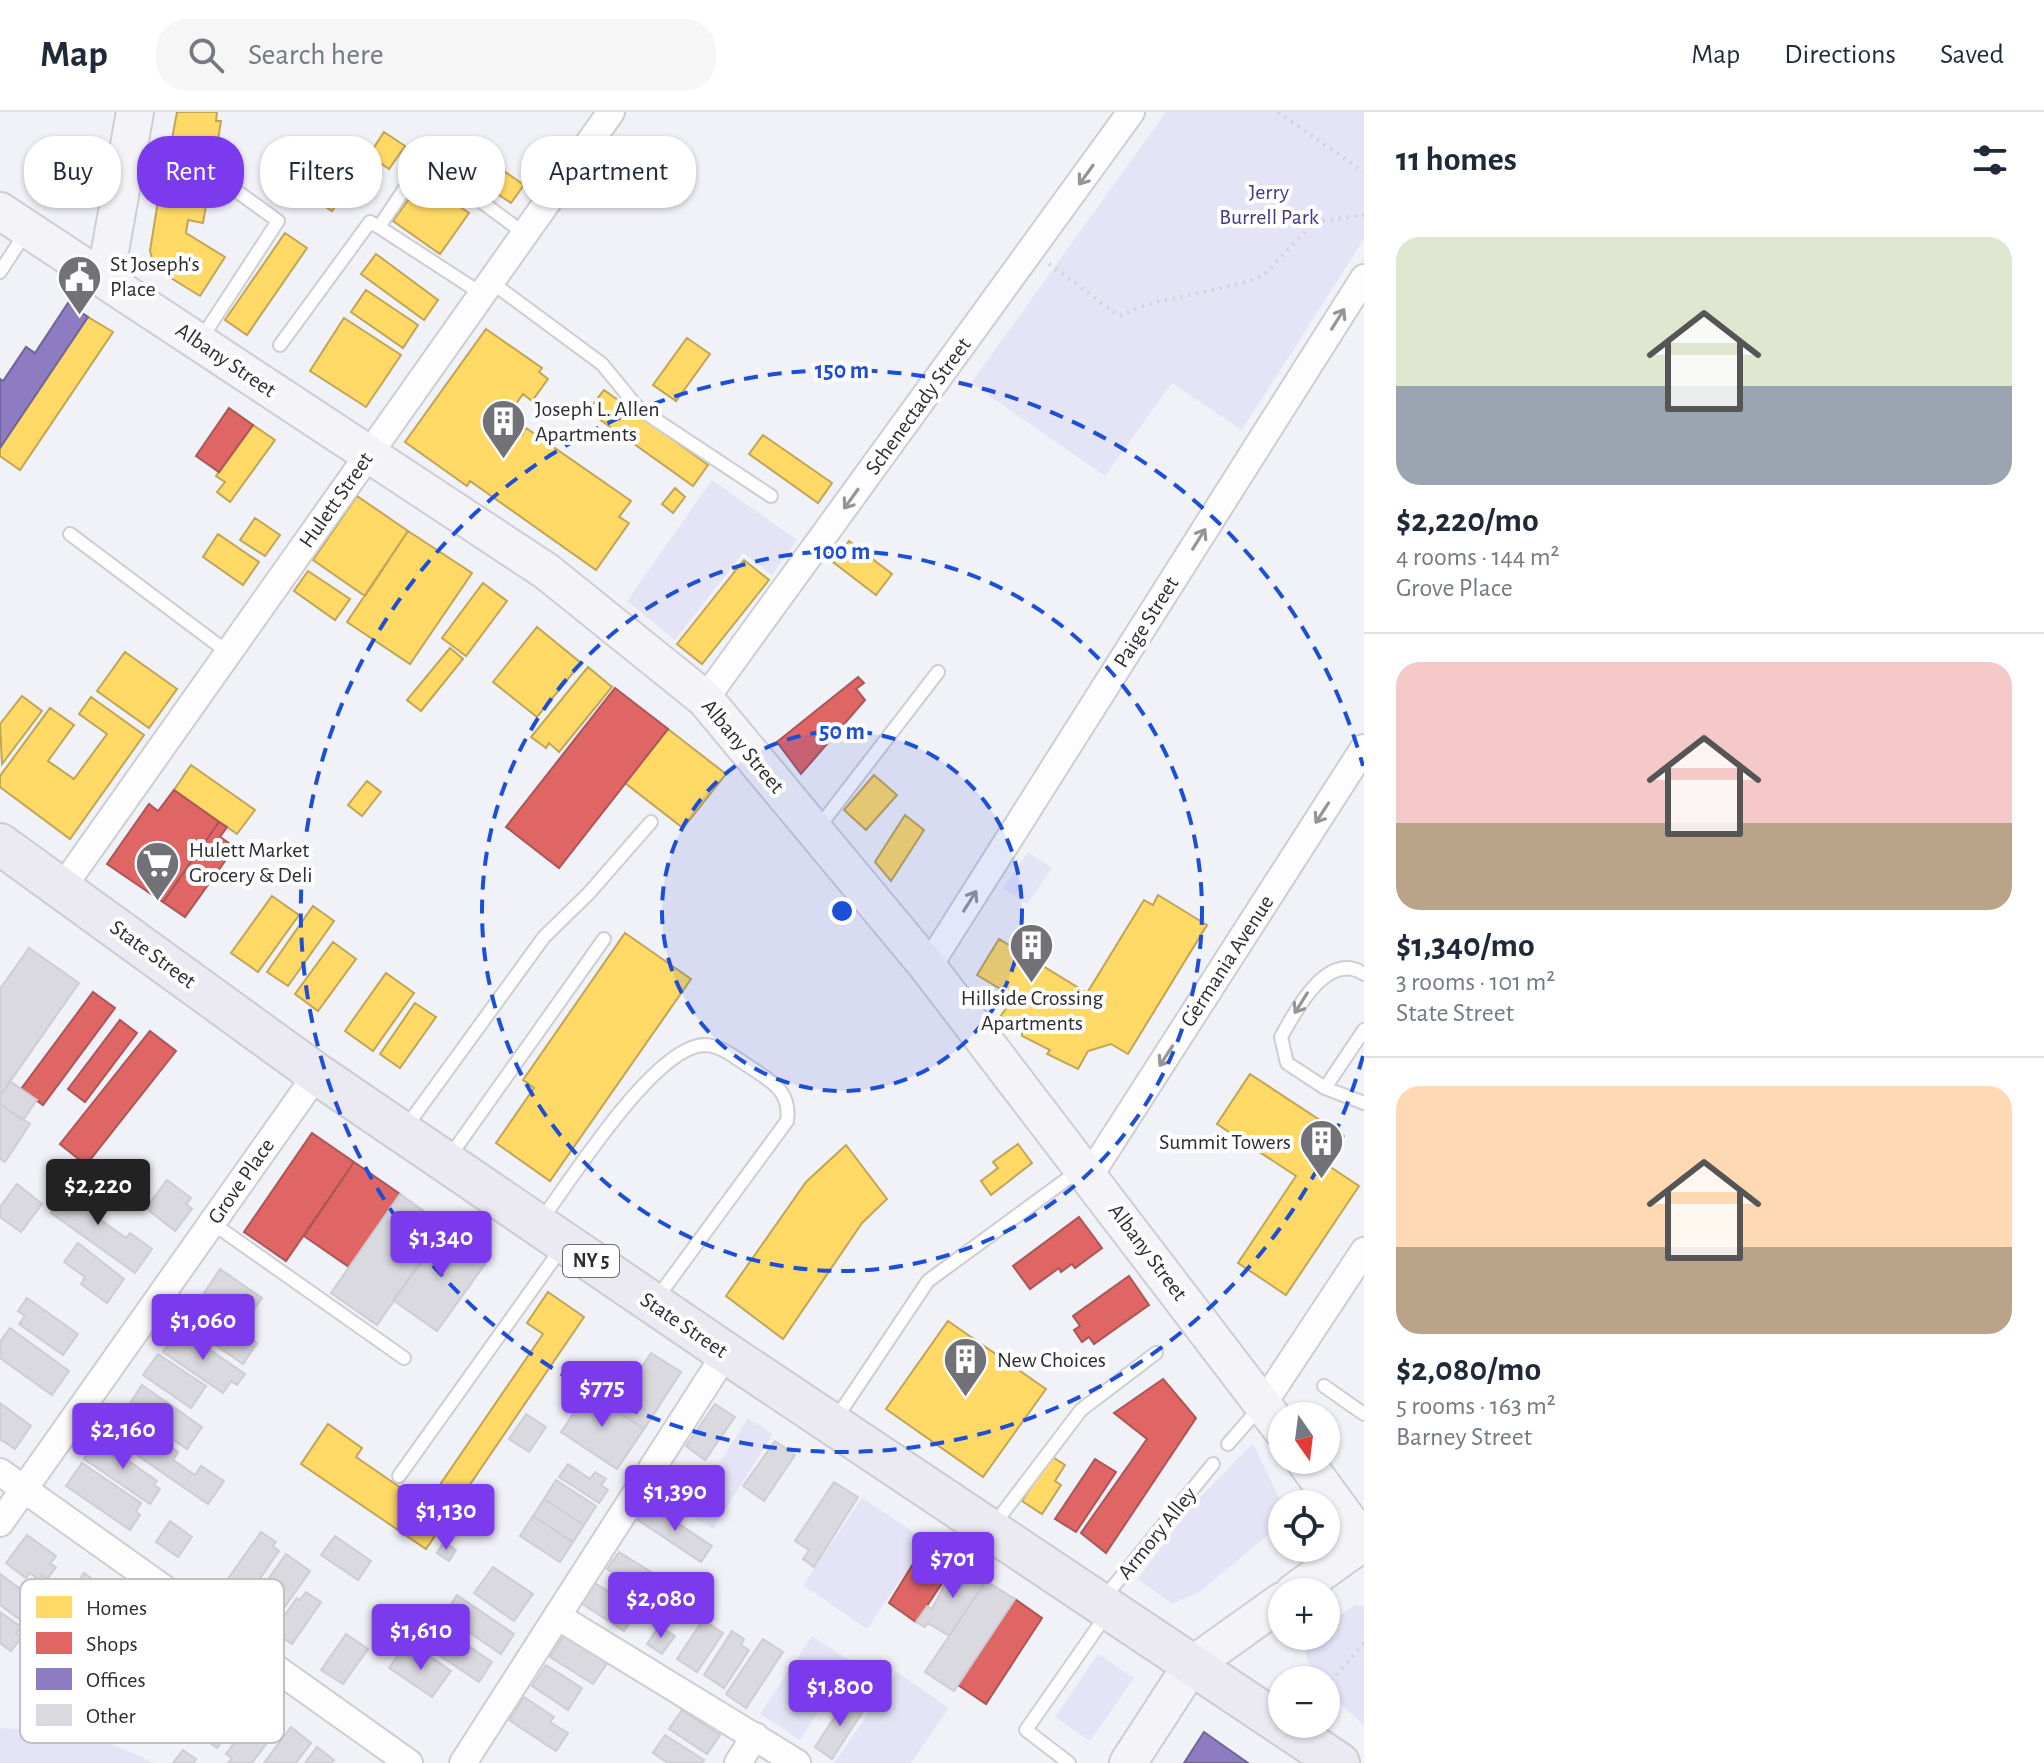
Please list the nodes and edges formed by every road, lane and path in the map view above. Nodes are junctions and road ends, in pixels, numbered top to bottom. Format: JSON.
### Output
{"nodes":[{"id":1,"x":611,"y":112,"type":"edge"},
{"id":2,"x":1131,"y":112,"type":"edge"},
{"id":3,"x":1278,"y":112,"type":"edge"},
{"id":4,"x":132,"y":128,"type":"edge"},
{"id":5,"x":160,"y":136,"type":"edge"},
{"id":6,"x":1364,"y":172,"type":"edge"},
{"id":7,"x":244,"y":196,"type":"edge"},
{"id":8,"x":1364,"y":215,"type":"edge"},
{"id":9,"x":14,"y":220,"type":"edge"},
{"id":10,"x":379,"y":227,"type":"junction"},
{"id":11,"x":525,"y":234,"type":"junction"},
{"id":12,"x":1031,"y":250,"type":"junction"},
{"id":13,"x":0,"y":272,"type":"edge"},
{"id":14,"x":1364,"y":278,"type":"edge"},
{"id":15,"x":105,"y":279,"type":"junction"},
{"id":16,"x":486,"y":288,"type":"junction"},
{"id":17,"x":199,"y":342,"type":"junction"},
{"id":18,"x":280,"y":345,"type":"dead end"},
{"id":19,"x":368,"y":454,"type":"junction"},
{"id":20,"x":771,"y":496,"type":"dead end"},
{"id":21,"x":70,"y":534,"type":"dead end"},
{"id":22,"x":230,"y":654,"type":"junction"},
{"id":23,"x":938,"y":672,"type":"dead end"},
{"id":24,"x":705,"y":699,"type":"junction"},
{"id":25,"x":1364,"y":748,"type":"edge"},
{"id":26,"x":651,"y":822,"type":"dead end"},
{"id":27,"x":815,"y":831,"type":"junction"},
{"id":28,"x":2,"y":851,"type":"edge"},
{"id":29,"x":62,"y":888,"type":"junction"},
{"id":30,"x":604,"y":939,"type":"dead end"},
{"id":31,"x":928,"y":967,"type":"junction"},
{"id":32,"x":1364,"y":974,"type":"edge"},
{"id":33,"x":1364,"y":1030,"type":"edge"},
{"id":34,"x":317,"y":1074,"type":"junction"},
{"id":35,"x":1325,"y":1088,"type":"junction"},
{"id":36,"x":1364,"y":1103,"type":"edge"},
{"id":37,"x":402,"y":1132,"type":"junction"},
{"id":38,"x":446,"y":1162,"type":"junction"},
{"id":39,"x":1087,"y":1171,"type":"junction"},
{"id":40,"x":212,"y":1223,"type":"junction"},
{"id":41,"x":552,"y":1234,"type":"junction"},
{"id":42,"x":1364,"y":1251,"type":"edge"},
{"id":43,"x":652,"y":1304,"type":"junction"},
{"id":44,"x":726,"y":1353,"type":"junction"},
{"id":45,"x":1156,"y":1353,"type":"dead end"},
{"id":46,"x":404,"y":1358,"type":"dead end"},
{"id":47,"x":1324,"y":1386,"type":"dead end"},
{"id":48,"x":1280,"y":1402,"type":"edge"},
{"id":49,"x":1268,"y":1412,"type":"edge"},
{"id":50,"x":1364,"y":1414,"type":"edge"},
{"id":51,"x":1268,"y":1419,"type":"edge"},
{"id":52,"x":832,"y":1424,"type":"junction"},
{"id":53,"x":1228,"y":1444,"type":"dead end"},
{"id":54,"x":1213,"y":1464,"type":"dead end"},
{"id":55,"x":0,"y":1472,"type":"edge"},
{"id":56,"x":1314,"y":1474,"type":"edge"},
{"id":57,"x":399,"y":1476,"type":"dead end"},
{"id":58,"x":24,"y":1489,"type":"junction"},
{"id":59,"x":0,"y":1523,"type":"edge"},
{"id":60,"x":990,"y":1529,"type":"junction"},
{"id":61,"x":1364,"y":1542,"type":"edge"},
{"id":62,"x":1314,"y":1578,"type":"edge"},
{"id":63,"x":150,"y":1579,"type":"edge"},
{"id":64,"x":1105,"y":1606,"type":"junction"},
{"id":65,"x":1268,"y":1611,"type":"edge"},
{"id":66,"x":557,"y":1616,"type":"junction"},
{"id":67,"x":1364,"y":1643,"type":"edge"},
{"id":68,"x":1191,"y":1666,"type":"junction"},
{"id":69,"x":1340,"y":1671,"type":"edge"},
{"id":70,"x":284,"y":1674,"type":"edge"},
{"id":71,"x":755,"y":1736,"type":"junction"},
{"id":72,"x":409,"y":1763,"type":"edge"},
{"id":73,"x":463,"y":1763,"type":"edge"},
{"id":74,"x":738,"y":1763,"type":"edge"},
{"id":75,"x":797,"y":1763,"type":"edge"},
{"id":76,"x":1069,"y":1763,"type":"edge"},
{"id":77,"x":1128,"y":1763,"type":"edge"},
{"id":78,"x":1339,"y":1763,"type":"edge"}],
"edges":[{"from":1,"to":11,"type":"street","name":"Hulett Street"},
{"from":2,"to":12,"type":"street","name":"Schenectady Street","one_way":true},
{"from":3,"to":6,"type":"path"},
{"from":4,"to":5,"type":"path"},
{"from":4,"to":15,"type":"street"},
{"from":7,"to":17,"type":"lane"},
{"from":8,"to":12,"type":"path"},
{"from":9,"to":13,"type":"lane"},
{"from":9,"to":15,"type":"street","name":"Albany Street"},
{"from":10,"to":11,"type":"lane"},
{"from":10,"to":16,"type":"lane"},
{"from":10,"to":18,"type":"lane"},
{"from":11,"to":16,"type":"street","name":"Hulett Street"},
{"from":12,"to":24,"type":"street","name":"Schenectady Street","one_way":true},
{"from":31,"to":14,"type":"street","name":"Paige Street","one_way":true},
{"from":15,"to":17,"type":"street","name":"Albany Street"},
{"from":16,"to":19,"type":"street","name":"Hulett Street"},
{"from":16,"to":20,"type":"lane"},
{"from":17,"to":19,"type":"street","name":"Albany Street"},
{"from":19,"to":22,"type":"street","name":"Hulett Street"},
{"from":19,"to":24,"type":"street","name":"Albany Street"},
{"from":21,"to":22,"type":"lane"},
{"from":22,"to":29,"type":"street","name":"Hulett Street"},
{"from":23,"to":27,"type":"lane"},
{"from":24,"to":27,"type":"street","name":"Albany Street"},
{"from":25,"to":39,"type":"street","name":"Germania Avenue","one_way":true},
{"from":26,"to":37,"type":"lane"},
{"from":27,"to":31,"type":"street","name":"Albany Street"},
{"from":28,"to":29,"type":"main road","name":"State Street","number":"NY 5"},
{"from":29,"to":34,"type":"main road","name":"State Street","number":"NY 5"},
{"from":30,"to":38,"type":"lane"},
{"from":31,"to":39,"type":"street","name":"Albany Street"},
{"from":32,"to":35,"type":"lane","one_way":true},
{"from":33,"to":35,"type":"lane"},
{"from":34,"to":37,"type":"main road","name":"State Street","number":"NY 5"},
{"from":34,"to":40,"type":"street","name":"Grove Place"},
{"from":35,"to":36,"type":"lane"},
{"from":37,"to":38,"type":"main road","name":"State Street","number":"NY 5"},
{"from":38,"to":41,"type":"main road","name":"State Street","number":"NY 5"},
{"from":39,"to":49,"type":"street","name":"Albany Street"},
{"from":39,"to":52,"type":"lane"},
{"from":40,"to":46,"type":"lane"},
{"from":40,"to":58,"type":"street","name":"Grove Place"},
{"from":41,"to":43,"type":"main road","name":"State Street","number":"NY 5"},
{"from":41,"to":43,"type":"lane"},
{"from":41,"to":57,"type":"lane"},
{"from":42,"to":48,"type":"street"},
{"from":43,"to":44,"type":"main road","name":"State Street","number":"NY 5"},
{"from":44,"to":52,"type":"main road","name":"State Street","number":"NY 5"},
{"from":44,"to":66,"type":"street"},
{"from":45,"to":60,"type":"lane"},
{"from":47,"to":50,"type":"lane"},
{"from":51,"to":53,"type":"lane"},
{"from":52,"to":60,"type":"main road","name":"State Street","number":"NY 5"},
{"from":54,"to":64,"type":"lane","name":"Armory Alley"},
{"from":55,"to":58,"type":"street"},
{"from":56,"to":61,"type":"street"},
{"from":58,"to":59,"type":"street","name":"Grove Place"},
{"from":58,"to":63,"type":"street"},
{"from":60,"to":64,"type":"main road","name":"State Street","number":"NY 5"},
{"from":61,"to":62,"type":"street"},
{"from":64,"to":68,"type":"main road","name":"State Street","number":"NY 5"},
{"from":64,"to":76,"type":"lane","name":"Armory Alley"},
{"from":65,"to":68,"type":"street"},
{"from":66,"to":71,"type":"street"},
{"from":66,"to":73,"type":"street"},
{"from":67,"to":69,"type":"path"},
{"from":68,"to":77,"type":"street"},
{"from":68,"to":78,"type":"main road","name":"State Street","number":"NY 5"},
{"from":70,"to":72,"type":"street"},
{"from":71,"to":74,"type":"street"},
{"from":71,"to":75,"type":"street"}]}
